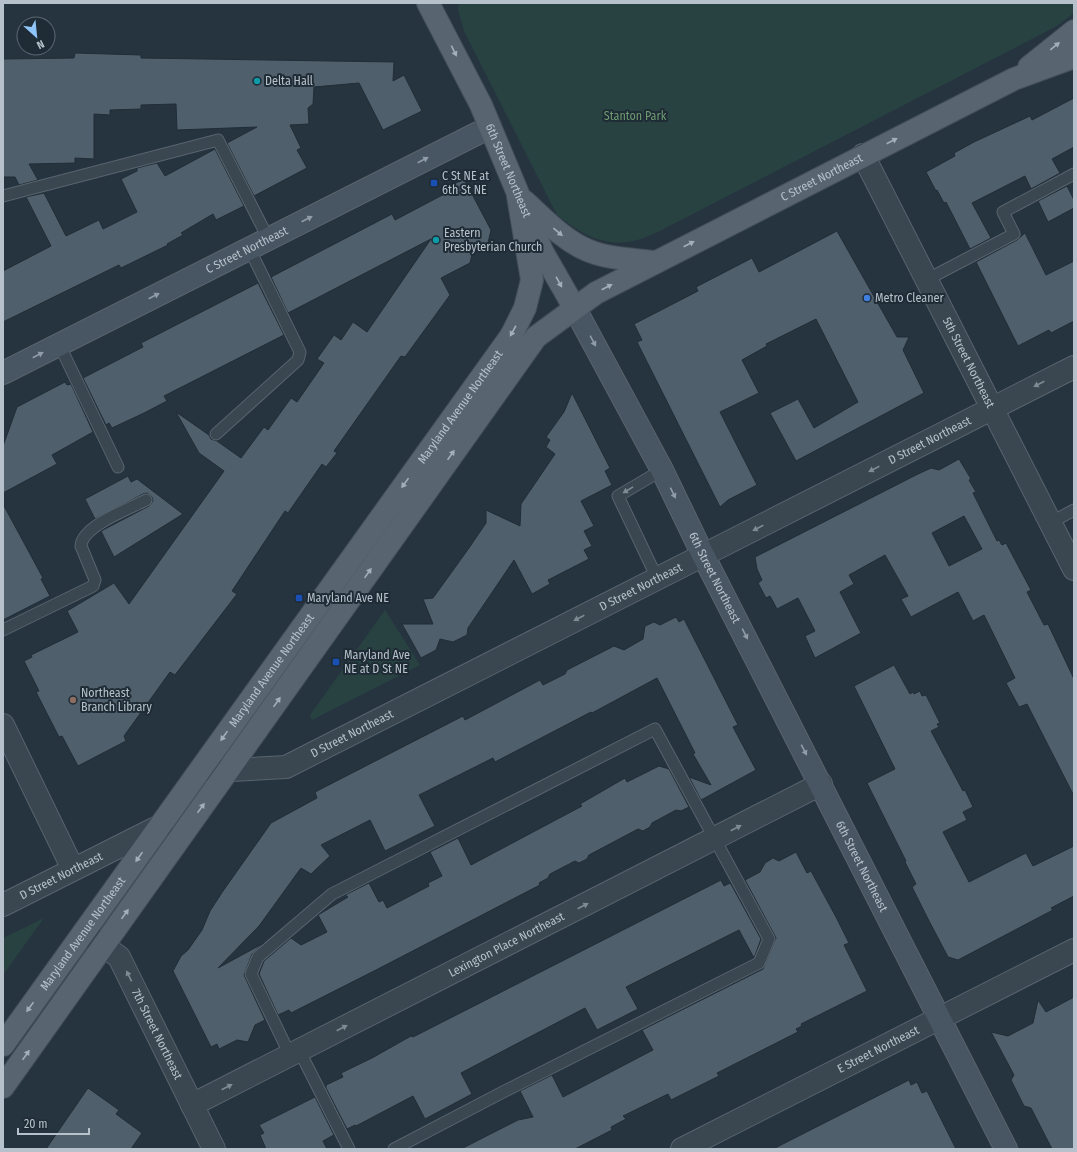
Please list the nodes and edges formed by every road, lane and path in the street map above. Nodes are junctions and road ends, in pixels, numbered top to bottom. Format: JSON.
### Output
{"nodes":[{"id":1,"x":435,"y":8,"type":"edge"},
{"id":2,"x":1074,"y":31,"type":"edge"},
{"id":3,"x":1074,"y":57,"type":"edge"},
{"id":4,"x":1014,"y":79,"type":"junction"},
{"id":5,"x":490,"y":127,"type":"junction"},
{"id":6,"x":863,"y":155,"type":"junction"},
{"id":7,"x":1074,"y":174,"type":"edge"},
{"id":8,"x":3,"y":196,"type":"edge"},
{"id":9,"x":518,"y":196,"type":"junction"},
{"id":10,"x":259,"y":243,"type":"junction"},
{"id":11,"x":654,"y":262,"type":"junction"},
{"id":12,"x":926,"y":280,"type":"junction"},
{"id":13,"x":574,"y":307,"type":"junction"},
{"id":14,"x":59,"y":344,"type":"junction"},
{"id":15,"x":1074,"y":367,"type":"edge"},
{"id":16,"x":3,"y":373,"type":"edge"},
{"id":17,"x":992,"y":409,"type":"junction"},
{"id":18,"x":216,"y":434,"type":"dead end"},
{"id":19,"x":118,"y":467,"type":"dead end"},
{"id":20,"x":662,"y":470,"type":"junction"},
{"id":21,"x":146,"y":500,"type":"dead end"},
{"id":22,"x":1074,"y":510,"type":"edge"},
{"id":23,"x":1050,"y":522,"type":"junction"},
{"id":24,"x":703,"y":555,"type":"junction"},
{"id":25,"x":1074,"y":569,"type":"edge"},
{"id":26,"x":657,"y":578,"type":"junction"},
{"id":27,"x":3,"y":630,"type":"edge"},
{"id":28,"x":3,"y":725,"type":"edge"},
{"id":29,"x":228,"y":770,"type":"junction"},
{"id":30,"x":198,"y":772,"type":"junction"},
{"id":31,"x":821,"y":784,"type":"junction"},
{"id":32,"x":162,"y":825,"type":"junction"},
{"id":33,"x":714,"y":839,"type":"junction"},
{"id":34,"x":73,"y":869,"type":"junction"},
{"id":35,"x":3,"y":905,"type":"edge"},
{"id":36,"x":84,"y":932,"type":"junction"},
{"id":37,"x":103,"y":946,"type":"junction"},
{"id":38,"x":1074,"y":950,"type":"edge"},
{"id":39,"x":939,"y":1019,"type":"junction"},
{"id":40,"x":3,"y":1045,"type":"edge"},
{"id":41,"x":294,"y":1053,"type":"junction"},
{"id":42,"x":3,"y":1087,"type":"edge"},
{"id":43,"x":192,"y":1105,"type":"junction"},
{"id":44,"x":1002,"y":1147,"type":"edge"},
{"id":45,"x":214,"y":1149,"type":"edge"},
{"id":46,"x":349,"y":1149,"type":"edge"},
{"id":47,"x":394,"y":1149,"type":"edge"},
{"id":48,"x":682,"y":1149,"type":"edge"}],
"edges":[{"from":1,"to":5,"type":"main road","name":"6th Street Northeast","one_way":true},
{"from":4,"to":2,"type":"main road","one_way":true},
{"from":3,"to":4,"type":"main road","name":"C Street Northeast"},
{"from":6,"to":4,"type":"main road","name":"C Street Northeast","one_way":true},
{"from":5,"to":9,"type":"main road","name":"6th Street Northeast"},
{"from":10,"to":5,"type":"street","name":"C Street Northeast","one_way":true},
{"from":11,"to":6,"type":"main road","name":"C Street Northeast","one_way":true},
{"from":6,"to":12,"type":"street","name":"5th Street Northeast"},
{"from":7,"to":12,"type":"lane"},
{"from":8,"to":10,"type":"lane"},
{"from":9,"to":11,"type":"main road","one_way":true},
{"from":9,"to":13,"type":"main road","name":"6th Street Northeast","one_way":true},
{"from":9,"to":30,"type":"main road","name":"Maryland Avenue Northeast","one_way":true},
{"from":14,"to":10,"type":"street","name":"C Street Northeast","one_way":true},
{"from":10,"to":18,"type":"lane"},
{"from":13,"to":11,"type":"main road","name":"C Street Northeast","one_way":true},
{"from":12,"to":17,"type":"street","name":"5th Street Northeast"},
{"from":13,"to":20,"type":"street","name":"6th Street Northeast","one_way":true},
{"from":29,"to":13,"type":"main road","name":"Maryland Avenue Northeast","one_way":true},
{"from":16,"to":14,"type":"street","name":"C Street Northeast","one_way":true},
{"from":14,"to":19,"type":"lane"},
{"from":15,"to":17,"type":"street","name":"D Street Northeast","one_way":true},
{"from":17,"to":23,"type":"street","name":"5th Street Northeast"},
{"from":17,"to":24,"type":"street","name":"D Street Northeast","one_way":true},
{"from":20,"to":24,"type":"street","name":"6th Street Northeast","one_way":true},
{"from":20,"to":26,"type":"lane","one_way":true},
{"from":21,"to":27,"type":"lane"},
{"from":22,"to":23,"type":"lane"},
{"from":23,"to":25,"type":"street","name":"5th Street Northeast"},
{"from":24,"to":26,"type":"street","name":"D Street Northeast"},
{"from":24,"to":31,"type":"street","name":"6th Street Northeast","one_way":true},
{"from":26,"to":29,"type":"street","name":"D Street Northeast","one_way":true},
{"from":28,"to":34,"type":"street"},
{"from":29,"to":30,"type":"street","name":"D Street Northeast"},
{"from":37,"to":29,"type":"main road","name":"Maryland Avenue Northeast","one_way":true},
{"from":30,"to":32,"type":"main road","name":"Maryland Avenue Northeast"},
{"from":33,"to":31,"type":"street","name":"Lexington Place Northeast","one_way":true},
{"from":31,"to":39,"type":"street","name":"6th Street Northeast"},
{"from":32,"to":34,"type":"street","name":"D Street Northeast"},
{"from":32,"to":36,"type":"main road","name":"Maryland Avenue Northeast","one_way":true},
{"from":41,"to":33,"type":"street","name":"Lexington Place Northeast","one_way":true},
{"from":33,"to":41,"type":"lane"},
{"from":33,"to":47,"type":"lane"},
{"from":34,"to":35,"type":"street","name":"D Street Northeast"},
{"from":36,"to":37,"type":"street","name":"7th Street Northeast"},
{"from":36,"to":40,"type":"main road","name":"Maryland Avenue Northeast","one_way":true},
{"from":42,"to":37,"type":"main road","name":"Maryland Avenue Northeast","one_way":true},
{"from":43,"to":37,"type":"street","name":"7th Street Northeast","one_way":true},
{"from":38,"to":39,"type":"street","name":"E Street Northeast"},
{"from":39,"to":44,"type":"street","name":"6th Street Northeast"},
{"from":39,"to":48,"type":"street","name":"E Street Northeast"},
{"from":43,"to":41,"type":"street","name":"Lexington Place Northeast","one_way":true},
{"from":41,"to":46,"type":"lane"},
{"from":43,"to":45,"type":"street","name":"7th Street Northeast"}]}
